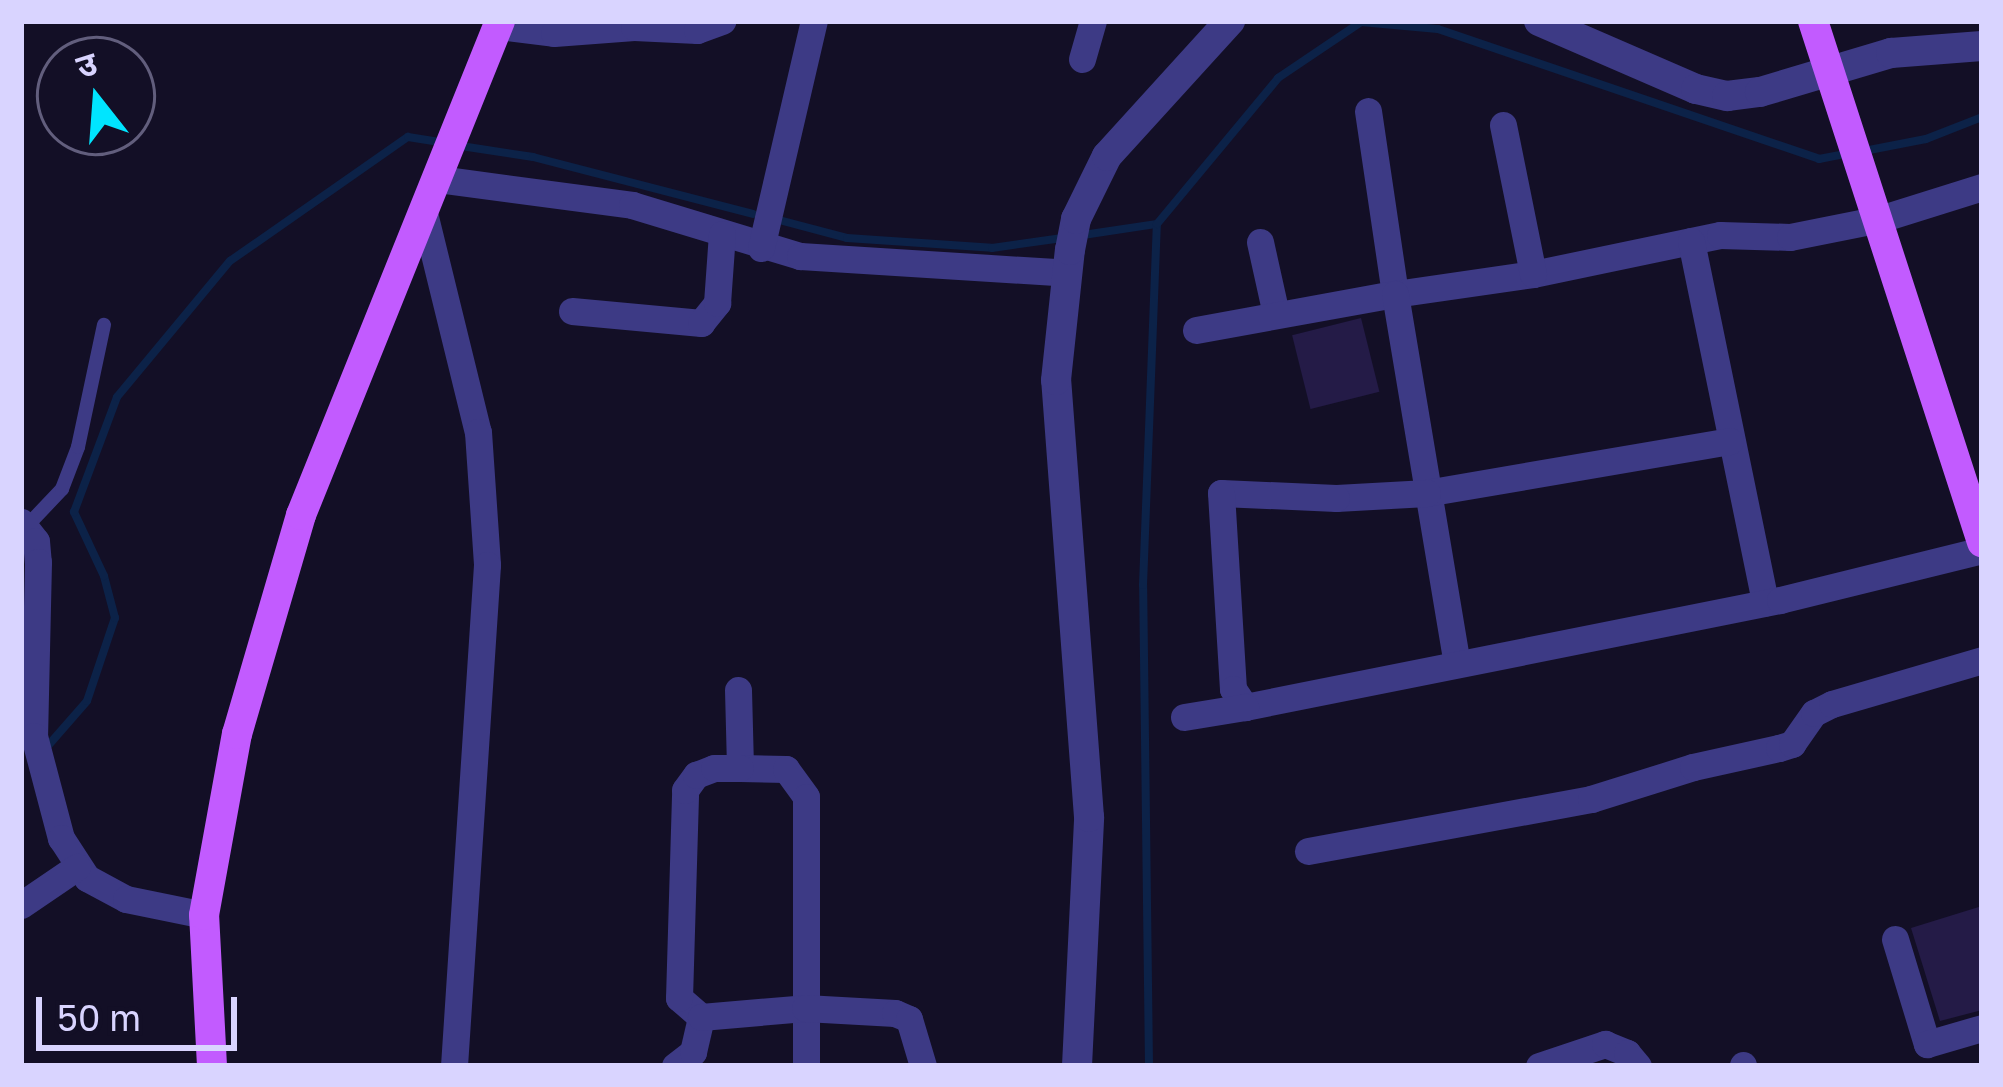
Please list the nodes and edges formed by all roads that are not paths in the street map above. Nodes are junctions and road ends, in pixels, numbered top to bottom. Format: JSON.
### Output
{"nodes":[{"id":1,"x":722,"y":21,"type":"edge"},
{"id":2,"x":814,"y":21,"type":"edge"},
{"id":3,"x":1093,"y":21,"type":"edge"},
{"id":4,"x":1230,"y":21,"type":"edge"},
{"id":5,"x":1539,"y":21,"type":"edge"},
{"id":6,"x":1813,"y":21,"type":"edge"},
{"id":7,"x":1977,"y":21,"type":"edge"},
{"id":8,"x":499,"y":23,"type":"edge"},
{"id":9,"x":1982,"y":34,"type":"edge"},
{"id":10,"x":1982,"y":46,"type":"edge"},
{"id":11,"x":1082,"y":59,"type":"dead end"},
{"id":12,"x":1835,"y":80,"type":"junction"},
{"id":13,"x":1368,"y":111,"type":"dead end"},
{"id":14,"x":1503,"y":125,"type":"dead end"},
{"id":15,"x":441,"y":170,"type":"junction"},
{"id":16,"x":1982,"y":187,"type":"edge"},
{"id":17,"x":1876,"y":206,"type":"junction"},
{"id":18,"x":425,"y":217,"type":"junction"},
{"id":19,"x":722,"y":234,"type":"junction"},
{"id":20,"x":1691,"y":241,"type":"junction"},
{"id":21,"x":1260,"y":242,"type":"dead end"},
{"id":22,"x":760,"y":248,"type":"junction"},
{"id":23,"x":1068,"y":262,"type":"junction"},
{"id":24,"x":1533,"y":274,"type":"junction"},
{"id":25,"x":1395,"y":293,"type":"junction"},
{"id":26,"x":572,"y":311,"type":"dead end"},
{"id":27,"x":1276,"y":314,"type":"junction"},
{"id":28,"x":104,"y":325,"type":"dead end"},
{"id":29,"x":1196,"y":330,"type":"dead end"},
{"id":30,"x":1730,"y":441,"type":"junction"},
{"id":31,"x":1427,"y":493,"type":"junction"},
{"id":32,"x":24,"y":524,"type":"edge"},
{"id":33,"x":1982,"y":546,"type":"edge"},
{"id":34,"x":1765,"y":603,"type":"junction"},
{"id":35,"x":29,"y":632,"type":"edge"},
{"id":36,"x":1982,"y":660,"type":"edge"},
{"id":37,"x":1457,"y":664,"type":"junction"},
{"id":38,"x":738,"y":690,"type":"dead end"},
{"id":39,"x":1245,"y":707,"type":"junction"},
{"id":40,"x":1184,"y":717,"type":"dead end"},
{"id":41,"x":740,"y":768,"type":"junction"},
{"id":42,"x":1308,"y":850,"type":"dead end"},
{"id":43,"x":77,"y":867,"type":"junction"},
{"id":44,"x":21,"y":905,"type":"edge"},
{"id":45,"x":204,"y":916,"type":"junction"},
{"id":46,"x":1895,"y":940,"type":"dead end"},
{"id":47,"x":805,"y":1008,"type":"junction"},
{"id":48,"x":701,"y":1017,"type":"junction"},
{"id":49,"x":1982,"y":1028,"type":"edge"},
{"id":50,"x":212,"y":1066,"type":"edge"},
{"id":51,"x":454,"y":1066,"type":"edge"},
{"id":52,"x":676,"y":1066,"type":"edge"},
{"id":53,"x":806,"y":1066,"type":"edge"},
{"id":54,"x":923,"y":1066,"type":"edge"},
{"id":55,"x":1076,"y":1066,"type":"edge"},
{"id":56,"x":1539,"y":1066,"type":"edge"},
{"id":57,"x":1638,"y":1066,"type":"edge"}],
"edges":[{"from":1,"to":8,"type":"street"},
{"from":2,"to":22,"type":"street"},
{"from":3,"to":11,"type":"street"},
{"from":4,"to":23,"type":"street"},
{"from":5,"to":12,"type":"street"},
{"from":6,"to":12,"type":"main road"},
{"from":7,"to":9,"type":"street"},
{"from":8,"to":15,"type":"main road"},
{"from":10,"to":12,"type":"street"},
{"from":12,"to":17,"type":"main road"},
{"from":13,"to":25,"type":"street"},
{"from":14,"to":24,"type":"street"},
{"from":15,"to":18,"type":"main road"},
{"from":15,"to":19,"type":"street"},
{"from":16,"to":17,"type":"street"},
{"from":17,"to":20,"type":"street"},
{"from":17,"to":33,"type":"main road"},
{"from":18,"to":45,"type":"main road"},
{"from":18,"to":51,"type":"street"},
{"from":19,"to":22,"type":"street"},
{"from":19,"to":26,"type":"street"},
{"from":20,"to":24,"type":"street"},
{"from":20,"to":30,"type":"street"},
{"from":21,"to":27,"type":"street"},
{"from":22,"to":23,"type":"street"},
{"from":23,"to":55,"type":"street"},
{"from":24,"to":25,"type":"street"},
{"from":25,"to":27,"type":"street"},
{"from":25,"to":31,"type":"street"},
{"from":27,"to":29,"type":"street"},
{"from":28,"to":32,"type":"lane"},
{"from":30,"to":31,"type":"street"},
{"from":30,"to":34,"type":"street"},
{"from":31,"to":37,"type":"street"},
{"from":31,"to":39,"type":"street"},
{"from":32,"to":35,"type":"street"},
{"from":33,"to":34,"type":"street"},
{"from":34,"to":37,"type":"street"},
{"from":35,"to":43,"type":"street"},
{"from":36,"to":42,"type":"street"},
{"from":37,"to":39,"type":"street"},
{"from":38,"to":41,"type":"street"},
{"from":39,"to":40,"type":"street"},
{"from":41,"to":47,"type":"street"},
{"from":41,"to":48,"type":"street"},
{"from":43,"to":44,"type":"street"},
{"from":43,"to":45,"type":"street"},
{"from":45,"to":50,"type":"main road"},
{"from":46,"to":49,"type":"street"},
{"from":47,"to":48,"type":"street"},
{"from":47,"to":53,"type":"street"},
{"from":47,"to":54,"type":"street"},
{"from":48,"to":52,"type":"street"},
{"from":56,"to":57,"type":"street"}]}
